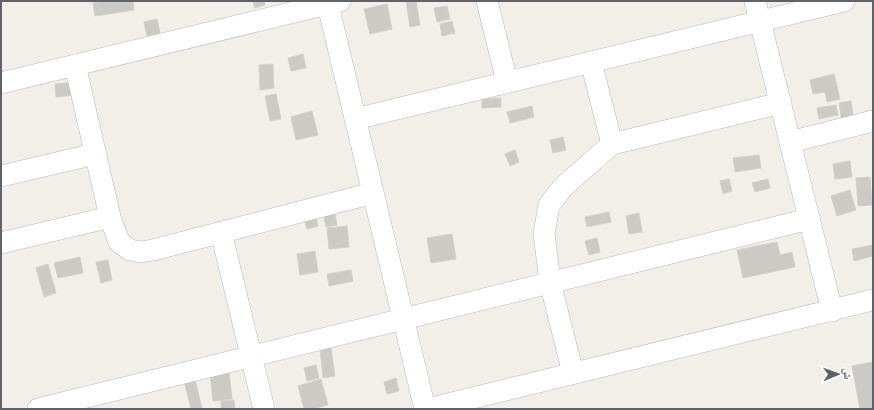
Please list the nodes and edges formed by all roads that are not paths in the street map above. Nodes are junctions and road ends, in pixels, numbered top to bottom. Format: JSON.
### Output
{"nodes":[{"id":1,"x":487,"y":1,"type":"edge"},
{"id":2,"x":755,"y":1,"type":"edge"},
{"id":3,"x":844,"y":1,"type":"edge"},
{"id":4,"x":332,"y":2,"type":"edge"},
{"id":5,"x":760,"y":22,"type":"junction"},
{"id":6,"x":591,"y":62,"type":"junction"},
{"id":7,"x":75,"y":65,"type":"junction"},
{"id":8,"x":507,"y":82,"type":"junction"},
{"id":9,"x":1,"y":83,"type":"edge"},
{"id":10,"x":781,"y":103,"type":"junction"},
{"id":11,"x":355,"y":119,"type":"junction"},
{"id":12,"x":873,"y":121,"type":"edge"},
{"id":13,"x":790,"y":142,"type":"junction"},
{"id":14,"x":612,"y":144,"type":"junction"},
{"id":15,"x":95,"y":154,"type":"junction"},
{"id":16,"x":1,"y":176,"type":"edge"},
{"id":17,"x":373,"y":193,"type":"junction"},
{"id":18,"x":110,"y":216,"type":"junction"},
{"id":19,"x":809,"y":218,"type":"junction"},
{"id":20,"x":221,"y":232,"type":"junction"},
{"id":21,"x":1,"y":243,"type":"edge"},
{"id":22,"x":550,"y":282,"type":"junction"},
{"id":23,"x":873,"y":300,"type":"edge"},
{"id":24,"x":832,"y":310,"type":"junction"},
{"id":25,"x":403,"y":318,"type":"junction"},
{"id":26,"x":251,"y":356,"type":"junction"},
{"id":27,"x":573,"y":373,"type":"junction"},
{"id":28,"x":38,"y":409,"type":"edge"},
{"id":29,"x":264,"y":409,"type":"edge"},
{"id":30,"x":425,"y":409,"type":"edge"},
{"id":31,"x":428,"y":409,"type":"edge"}],
"edges":[{"from":1,"to":8,"type":"street"},
{"from":2,"to":5,"type":"street"},
{"from":3,"to":5,"type":"street"},
{"from":4,"to":7,"type":"street"},
{"from":4,"to":11,"type":"street"},
{"from":5,"to":6,"type":"street"},
{"from":5,"to":10,"type":"street"},
{"from":6,"to":8,"type":"street"},
{"from":6,"to":14,"type":"street"},
{"from":7,"to":9,"type":"street"},
{"from":7,"to":15,"type":"street"},
{"from":8,"to":11,"type":"street"},
{"from":10,"to":13,"type":"street"},
{"from":10,"to":14,"type":"street"},
{"from":11,"to":17,"type":"street"},
{"from":12,"to":13,"type":"street"},
{"from":13,"to":19,"type":"street"},
{"from":14,"to":22,"type":"street"},
{"from":15,"to":16,"type":"street"},
{"from":15,"to":18,"type":"street"},
{"from":17,"to":20,"type":"street"},
{"from":17,"to":25,"type":"street"},
{"from":18,"to":20,"type":"street"},
{"from":18,"to":21,"type":"street"},
{"from":19,"to":22,"type":"street"},
{"from":19,"to":24,"type":"street"},
{"from":20,"to":26,"type":"street"},
{"from":22,"to":25,"type":"street"},
{"from":22,"to":27,"type":"street"},
{"from":23,"to":24,"type":"street"},
{"from":24,"to":27,"type":"street"},
{"from":25,"to":26,"type":"street"},
{"from":25,"to":30,"type":"street"},
{"from":26,"to":28,"type":"street"},
{"from":26,"to":29,"type":"street"},
{"from":27,"to":31,"type":"street"}]}
